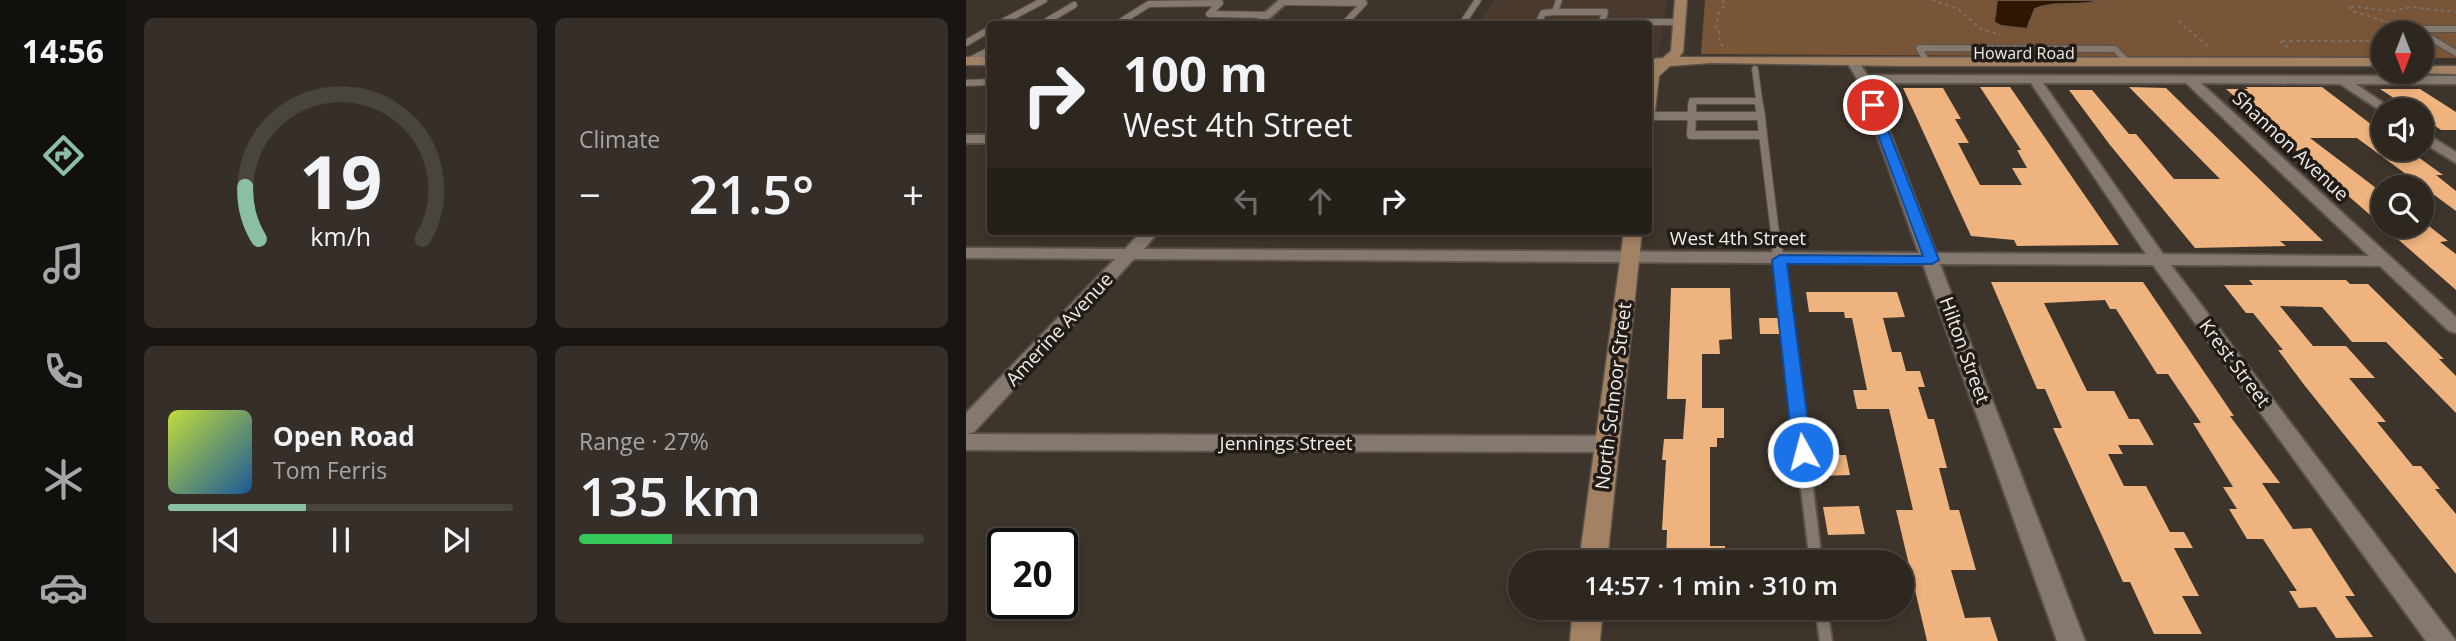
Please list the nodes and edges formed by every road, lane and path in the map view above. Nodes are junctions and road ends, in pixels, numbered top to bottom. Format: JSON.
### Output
{"nodes":[{"id":1,"x":1044,"y":0,"type":"edge"},
{"id":2,"x":1478,"y":0,"type":"edge"},
{"id":3,"x":1559,"y":0,"type":"edge"},
{"id":4,"x":1681,"y":0,"type":"edge"},
{"id":5,"x":1932,"y":0,"type":"edge"},
{"id":6,"x":1284,"y":1,"type":"edge"},
{"id":7,"x":1368,"y":1,"type":"edge"},
{"id":8,"x":1955,"y":3,"type":"dead end"},
{"id":9,"x":1074,"y":5,"type":"dead end"},
{"id":10,"x":1958,"y":9,"type":"junction"},
{"id":11,"x":1555,"y":12,"type":"junction"},
{"id":12,"x":2456,"y":12,"type":"edge"},
{"id":13,"x":1268,"y":15,"type":"junction"},
{"id":14,"x":1005,"y":21,"type":"edge"},
{"id":15,"x":1047,"y":21,"type":"edge"},
{"id":16,"x":1122,"y":21,"type":"edge"},
{"id":17,"x":1261,"y":21,"type":"edge"},
{"id":18,"x":1347,"y":21,"type":"edge"},
{"id":19,"x":1464,"y":21,"type":"edge"},
{"id":20,"x":1539,"y":21,"type":"edge"},
{"id":21,"x":1603,"y":21,"type":"edge"},
{"id":22,"x":2178,"y":21,"type":"dead end"},
{"id":23,"x":2383,"y":21,"type":"edge"},
{"id":24,"x":1652,"y":22,"type":"edge"},
{"id":25,"x":1679,"y":22,"type":"junction"},
{"id":26,"x":2456,"y":29,"type":"edge"},
{"id":27,"x":987,"y":31,"type":"edge"},
{"id":28,"x":2008,"y":36,"type":"dead end"},
{"id":29,"x":2371,"y":41,"type":"edge"},
{"id":30,"x":2438,"y":41,"type":"junction"},
{"id":31,"x":2456,"y":41,"type":"edge"},
{"id":32,"x":966,"y":43,"type":"edge"},
{"id":33,"x":987,"y":52,"type":"edge"},
{"id":34,"x":2214,"y":52,"type":"dead end"},
{"id":35,"x":2295,"y":52,"type":"dead end"},
{"id":36,"x":2456,"y":53,"type":"edge"},
{"id":37,"x":987,"y":61,"type":"edge"},
{"id":38,"x":967,"y":62,"type":"edge"},
{"id":39,"x":2124,"y":62,"type":"junction"},
{"id":40,"x":2371,"y":62,"type":"edge"},
{"id":41,"x":2434,"y":62,"type":"edge"},
{"id":42,"x":2456,"y":62,"type":"edge"},
{"id":43,"x":1652,"y":63,"type":"edge"},
{"id":44,"x":1665,"y":63,"type":"junction"},
{"id":45,"x":1755,"y":69,"type":"junction"},
{"id":46,"x":2371,"y":70,"type":"edge"},
{"id":47,"x":2434,"y":70,"type":"edge"},
{"id":48,"x":2456,"y":70,"type":"edge"},
{"id":49,"x":1857,"y":71,"type":"junction"},
{"id":50,"x":1652,"y":75,"type":"edge"},
{"id":51,"x":2043,"y":76,"type":"junction"},
{"id":52,"x":2190,"y":80,"type":"junction"},
{"id":53,"x":2456,"y":80,"type":"edge"},
{"id":54,"x":2344,"y":81,"type":"junction"},
{"id":55,"x":987,"y":82,"type":"edge"},
{"id":56,"x":966,"y":83,"type":"edge"},
{"id":57,"x":2371,"y":100,"type":"edge"},
{"id":58,"x":1759,"y":101,"type":"junction"},
{"id":59,"x":1652,"y":116,"type":"edge"},
{"id":60,"x":1761,"y":116,"type":"junction"},
{"id":61,"x":1692,"y":117,"type":"junction"},
{"id":62,"x":1763,"y":135,"type":"junction"},
{"id":63,"x":966,"y":139,"type":"edge"},
{"id":64,"x":987,"y":139,"type":"edge"},
{"id":65,"x":2434,"y":143,"type":"edge"},
{"id":66,"x":2456,"y":159,"type":"edge"},
{"id":67,"x":1147,"y":235,"type":"edge"},
{"id":68,"x":1633,"y":235,"type":"edge"},
{"id":69,"x":966,"y":253,"type":"edge"},
{"id":70,"x":1130,"y":254,"type":"junction"},
{"id":71,"x":1630,"y":258,"type":"junction"},
{"id":72,"x":1780,"y":260,"type":"junction"},
{"id":73,"x":1932,"y":260,"type":"junction"},
{"id":74,"x":2159,"y":261,"type":"junction"},
{"id":75,"x":2384,"y":261,"type":"junction"},
{"id":76,"x":2456,"y":327,"type":"edge"},
{"id":77,"x":966,"y":427,"type":"edge"},
{"id":78,"x":966,"y":442,"type":"edge"},
{"id":79,"x":1606,"y":444,"type":"junction"},
{"id":80,"x":1594,"y":550,"type":"edge"},
{"id":81,"x":1815,"y":550,"type":"edge"},
{"id":82,"x":1586,"y":620,"type":"edge"},
{"id":83,"x":1823,"y":620,"type":"edge"},
{"id":84,"x":1584,"y":641,"type":"edge"},
{"id":85,"x":1826,"y":641,"type":"edge"},
{"id":86,"x":2071,"y":641,"type":"edge"},
{"id":87,"x":2442,"y":641,"type":"edge"}],
"edges":[{"from":1,"to":14,"type":"lane"},
{"from":2,"to":19,"type":"lane"},
{"from":3,"to":11,"type":"lane"},
{"from":4,"to":25,"type":"main road"},
{"from":5,"to":10,"type":"path"},
{"from":6,"to":7,"type":"lane"},
{"from":6,"to":13,"type":"street"},
{"from":7,"to":18,"type":"lane"},
{"from":8,"to":10,"type":"path"},
{"from":9,"to":15,"type":"lane"},
{"from":10,"to":28,"type":"path"},
{"from":11,"to":20,"type":"lane"},
{"from":11,"to":21,"type":"lane"},
{"from":12,"to":23,"type":"path"},
{"from":13,"to":16,"type":"lane"},
{"from":13,"to":17,"type":"street"},
{"from":22,"to":34,"type":"path"},
{"from":24,"to":25,"type":"lane"},
{"from":25,"to":44,"type":"main road"},
{"from":26,"to":30,"type":"lane"},
{"from":27,"to":32,"type":"lane"},
{"from":29,"to":35,"type":"path"},
{"from":30,"to":31,"type":"lane"},
{"from":30,"to":36,"type":"lane"},
{"from":33,"to":38,"type":"lane"},
{"from":37,"to":38,"type":"main road"},
{"from":39,"to":40,"type":"main road","name":"Howard Road"},
{"from":39,"to":49,"type":"main road","name":"Howard Road"},
{"from":39,"to":51,"type":"main road"},
{"from":41,"to":42,"type":"main road"},
{"from":43,"to":44,"type":"main road","name":"Howard Road"},
{"from":44,"to":45,"type":"main road","name":"Howard Road"},
{"from":44,"to":49,"type":"main road","name":"Howard Road"},
{"from":44,"to":50,"type":"main road"},
{"from":45,"to":49,"type":"main road","name":"Howard Road"},
{"from":45,"to":58,"type":"lane"},
{"from":46,"to":51,"type":"main road","name":"Howard Road"},
{"from":47,"to":48,"type":"main road"},
{"from":49,"to":51,"type":"main road","name":"Howard Road"},
{"from":49,"to":51,"type":"street"},
{"from":49,"to":73,"type":"street","name":"Hilton Street"},
{"from":51,"to":52,"type":"street"},
{"from":51,"to":74,"type":"street","name":"Krest Street"},
{"from":52,"to":54,"type":"street"},
{"from":52,"to":75,"type":"street","name":"Shannon Avenue"},
{"from":53,"to":54,"type":"street"},
{"from":54,"to":57,"type":"street"},
{"from":55,"to":56,"type":"lane"},
{"from":58,"to":60,"type":"lane"},
{"from":58,"to":61,"type":"lane"},
{"from":59,"to":61,"type":"lane"},
{"from":60,"to":61,"type":"lane"},
{"from":60,"to":62,"type":"lane"},
{"from":61,"to":62,"type":"lane"},
{"from":62,"to":72,"type":"lane"},
{"from":63,"to":64,"type":"street"},
{"from":65,"to":66,"type":"street"},
{"from":67,"to":70,"type":"street","name":"Amerine Avenue"},
{"from":68,"to":71,"type":"main road","name":"North Schnoor Street"},
{"from":69,"to":70,"type":"street","name":"West 4th Street"},
{"from":70,"to":71,"type":"street","name":"West 4th Street"},
{"from":70,"to":77,"type":"street","name":"Amerine Avenue"},
{"from":71,"to":72,"type":"street","name":"West 4th Street"},
{"from":71,"to":79,"type":"main road","name":"North Schnoor Street"},
{"from":72,"to":73,"type":"street","name":"West 4th Street"},
{"from":72,"to":81,"type":"lane"},
{"from":73,"to":74,"type":"street","name":"West 4th Street"},
{"from":73,"to":86,"type":"street","name":"Hilton Street"},
{"from":74,"to":75,"type":"street","name":"West 4th Street"},
{"from":74,"to":87,"type":"street","name":"Krest Street"},
{"from":75,"to":76,"type":"street","name":"Shannon Avenue"},
{"from":78,"to":79,"type":"street","name":"Jennings Street"},
{"from":79,"to":80,"type":"main road","name":"North Schnoor Street"},
{"from":82,"to":84,"type":"main road"},
{"from":83,"to":85,"type":"lane"}]}
